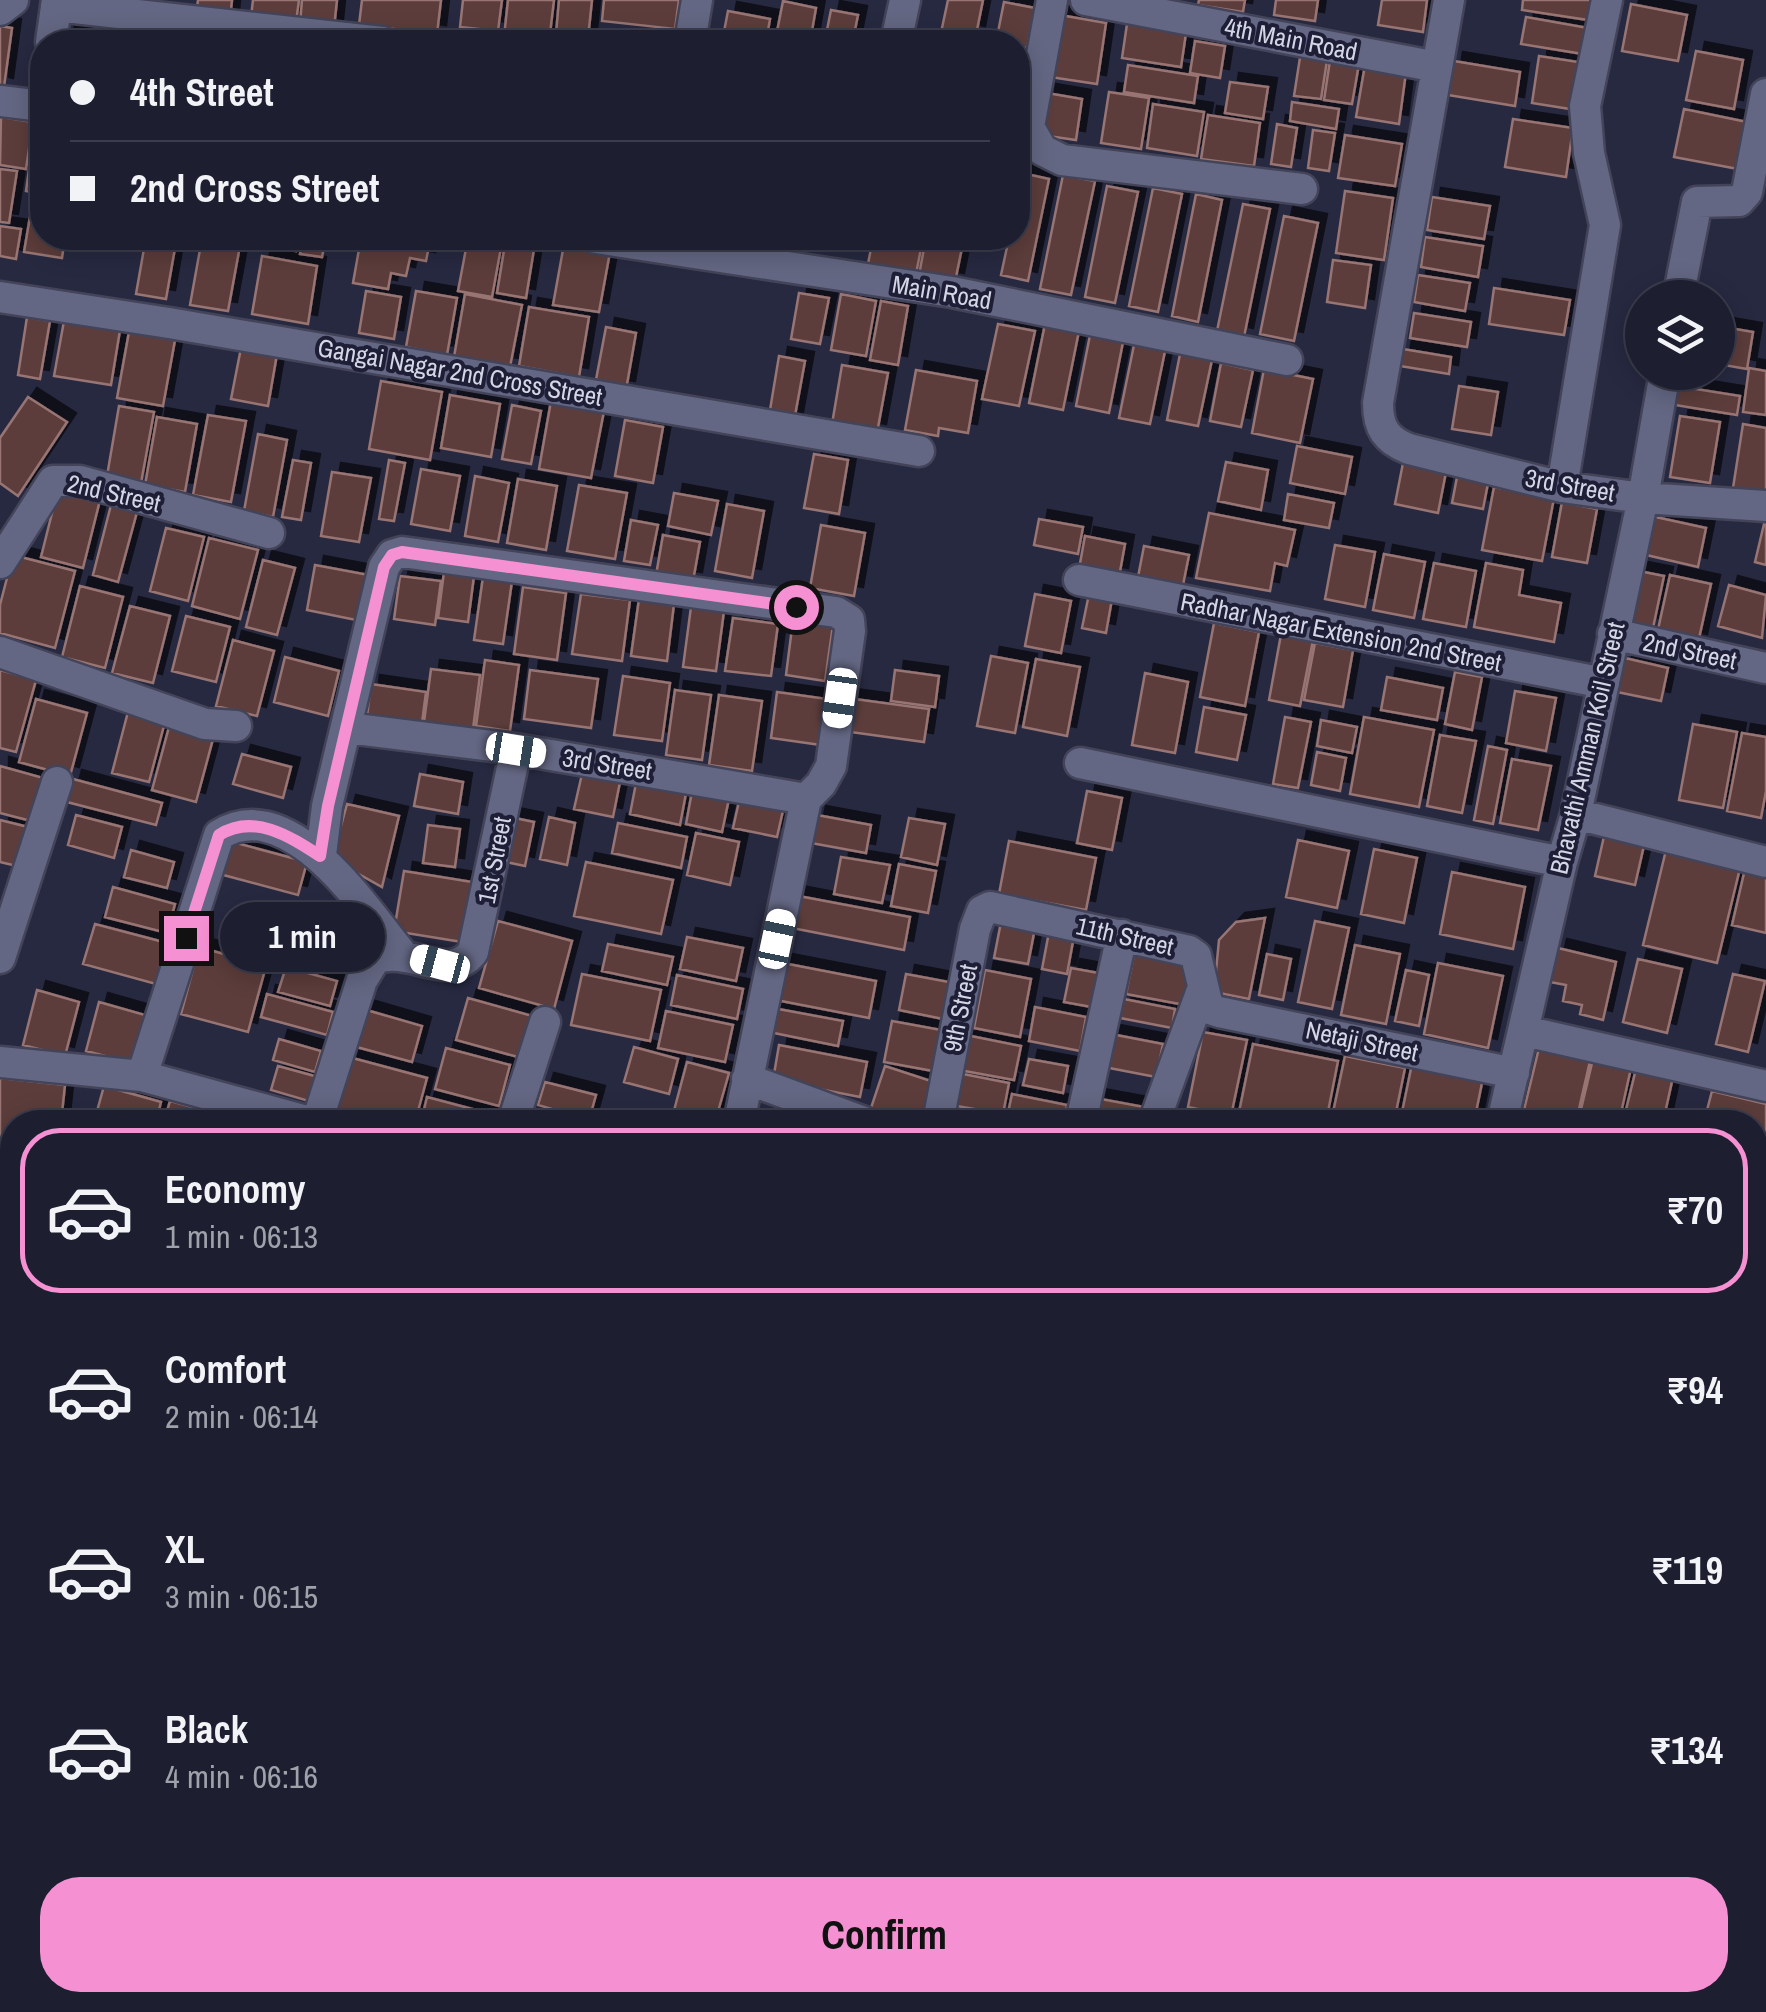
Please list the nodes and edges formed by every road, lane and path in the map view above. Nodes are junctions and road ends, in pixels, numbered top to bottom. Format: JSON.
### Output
{"nodes":[{"id":1,"x":13,"y":0,"type":"edge"},
{"id":2,"x":696,"y":0,"type":"edge"},
{"id":3,"x":905,"y":0,"type":"edge"},
{"id":4,"x":1052,"y":0,"type":"edge"},
{"id":5,"x":1086,"y":0,"type":"edge"},
{"id":6,"x":1449,"y":0,"type":"edge"},
{"id":7,"x":1607,"y":0,"type":"edge"},
{"id":8,"x":57,"y":3,"type":"edge"},
{"id":9,"x":0,"y":10,"type":"edge"},
{"id":10,"x":53,"y":30,"type":"edge"},
{"id":11,"x":282,"y":30,"type":"edge"},
{"id":12,"x":692,"y":30,"type":"edge"},
{"id":13,"x":899,"y":30,"type":"edge"},
{"id":14,"x":1437,"y":67,"type":"junction"},
{"id":15,"x":1766,"y":94,"type":"edge"},
{"id":16,"x":0,"y":102,"type":"edge"},
{"id":17,"x":30,"y":104,"type":"edge"},
{"id":18,"x":1030,"y":121,"type":"edge"},
{"id":19,"x":1030,"y":129,"type":"edge"},
{"id":20,"x":1302,"y":189,"type":"dead end"},
{"id":21,"x":675,"y":250,"type":"edge"},
{"id":22,"x":1682,"y":280,"type":"edge"},
{"id":23,"x":0,"y":297,"type":"edge"},
{"id":24,"x":1287,"y":360,"type":"dead end"},
{"id":25,"x":1662,"y":390,"type":"edge"},
{"id":26,"x":918,"y":451,"type":"dead end"},
{"id":27,"x":1562,"y":487,"type":"junction"},
{"id":28,"x":1643,"y":498,"type":"junction"},
{"id":29,"x":1766,"y":506,"type":"edge"},
{"id":30,"x":9,"y":525,"type":"edge"},
{"id":31,"x":269,"y":533,"type":"dead end"},
{"id":32,"x":0,"y":562,"type":"edge"},
{"id":33,"x":1078,"y":580,"type":"dead end"},
{"id":34,"x":1613,"y":634,"type":"junction"},
{"id":35,"x":0,"y":652,"type":"edge"},
{"id":36,"x":1766,"y":668,"type":"edge"},
{"id":37,"x":1604,"y":683,"type":"junction"},
{"id":38,"x":236,"y":726,"type":"dead end"},
{"id":39,"x":348,"y":728,"type":"junction"},
{"id":40,"x":516,"y":750,"type":"junction"},
{"id":41,"x":1080,"y":763,"type":"dead end"},
{"id":42,"x":57,"y":782,"type":"dead end"},
{"id":43,"x":806,"y":799,"type":"junction"},
{"id":44,"x":1576,"y":814,"type":"junction"},
{"id":45,"x":320,"y":856,"type":"junction"},
{"id":46,"x":1562,"y":862,"type":"junction"},
{"id":47,"x":1766,"y":862,"type":"edge"},
{"id":48,"x":999,"y":908,"type":"joint"},
{"id":49,"x":1122,"y":935,"type":"junction"},
{"id":50,"x":402,"y":954,"type":"junction"},
{"id":51,"x":0,"y":958,"type":"edge"},
{"id":52,"x":1206,"y":1000,"type":"junction"},
{"id":53,"x":545,"y":1022,"type":"dead end"},
{"id":54,"x":1525,"y":1031,"type":"junction"},
{"id":55,"x":0,"y":1062,"type":"edge"},
{"id":56,"x":1514,"y":1072,"type":"junction"},
{"id":57,"x":142,"y":1076,"type":"junction"},
{"id":58,"x":747,"y":1079,"type":"junction"},
{"id":59,"x":1766,"y":1086,"type":"edge"},
{"id":60,"x":268,"y":1110,"type":"edge"},
{"id":61,"x":317,"y":1110,"type":"edge"},
{"id":62,"x":517,"y":1110,"type":"edge"},
{"id":63,"x":741,"y":1110,"type":"edge"},
{"id":64,"x":831,"y":1110,"type":"edge"},
{"id":65,"x":940,"y":1110,"type":"edge"},
{"id":66,"x":1084,"y":1110,"type":"edge"},
{"id":67,"x":1159,"y":1110,"type":"edge"},
{"id":68,"x":1505,"y":1110,"type":"edge"}],
"edges":[{"from":1,"to":9,"type":"street"},
{"from":2,"to":12,"type":"street"},
{"from":3,"to":13,"type":"street"},
{"from":4,"to":18,"type":"street"},
{"from":5,"to":14,"type":"street","name":"4th Main Road"},
{"from":6,"to":14,"type":"street"},
{"from":7,"to":27,"type":"street"},
{"from":8,"to":10,"type":"street"},
{"from":8,"to":11,"type":"street"},
{"from":14,"to":27,"type":"street","name":"3rd Street"},
{"from":15,"to":22,"type":"street"},
{"from":16,"to":17,"type":"street"},
{"from":19,"to":20,"type":"street"},
{"from":21,"to":24,"type":"street","name":"Main Road"},
{"from":23,"to":26,"type":"street","name":"Gangai Nagar 2nd Cross Street"},
{"from":25,"to":28,"type":"street","name":"Bhavathi Amman Koil Street"},
{"from":27,"to":28,"type":"street","name":"3rd Street"},
{"from":28,"to":29,"type":"street","name":"3rd Street"},
{"from":28,"to":34,"type":"street","name":"Bhavathi Amman Koil Street"},
{"from":30,"to":31,"type":"street","name":"2nd Street"},
{"from":30,"to":32,"type":"street","name":"2nd Street"},
{"from":33,"to":37,"type":"street","name":"Radhar Nagar Extension 2nd Street"},
{"from":34,"to":36,"type":"street","name":"2nd Street"},
{"from":34,"to":37,"type":"street","name":"Bhavathi Amman Koil Street"},
{"from":35,"to":38,"type":"street"},
{"from":37,"to":44,"type":"street","name":"Bhavathi Amman Koil Street"},
{"from":39,"to":40,"type":"street","name":"3rd Street"},
{"from":39,"to":43,"type":"street"},
{"from":39,"to":45,"type":"street"},
{"from":40,"to":43,"type":"street","name":"3rd Street"},
{"from":40,"to":50,"type":"street","name":"1st Street"},
{"from":41,"to":46,"type":"street"},
{"from":42,"to":51,"type":"street"},
{"from":43,"to":58,"type":"street"},
{"from":44,"to":46,"type":"street","name":"Bhavathi Amman Koil Street"},
{"from":44,"to":47,"type":"street"},
{"from":45,"to":50,"type":"street"},
{"from":45,"to":57,"type":"street"},
{"from":46,"to":54,"type":"street","name":"Bhavathi Amman Koil Street"},
{"from":48,"to":49,"type":"street","name":"11th Street"},
{"from":48,"to":65,"type":"street","name":"9th Street"},
{"from":49,"to":52,"type":"street","name":"11th Street"},
{"from":49,"to":66,"type":"street"},
{"from":50,"to":61,"type":"street"},
{"from":52,"to":56,"type":"street","name":"Netaji Street"},
{"from":52,"to":67,"type":"street"},
{"from":53,"to":62,"type":"street"},
{"from":54,"to":56,"type":"street","name":"Bhavathi Amman Koil Street"},
{"from":54,"to":59,"type":"street"},
{"from":55,"to":57,"type":"street"},
{"from":56,"to":68,"type":"street","name":"Bhavathi Amman Koil Street"},
{"from":57,"to":60,"type":"street"},
{"from":58,"to":63,"type":"street"},
{"from":58,"to":64,"type":"street"}]}
